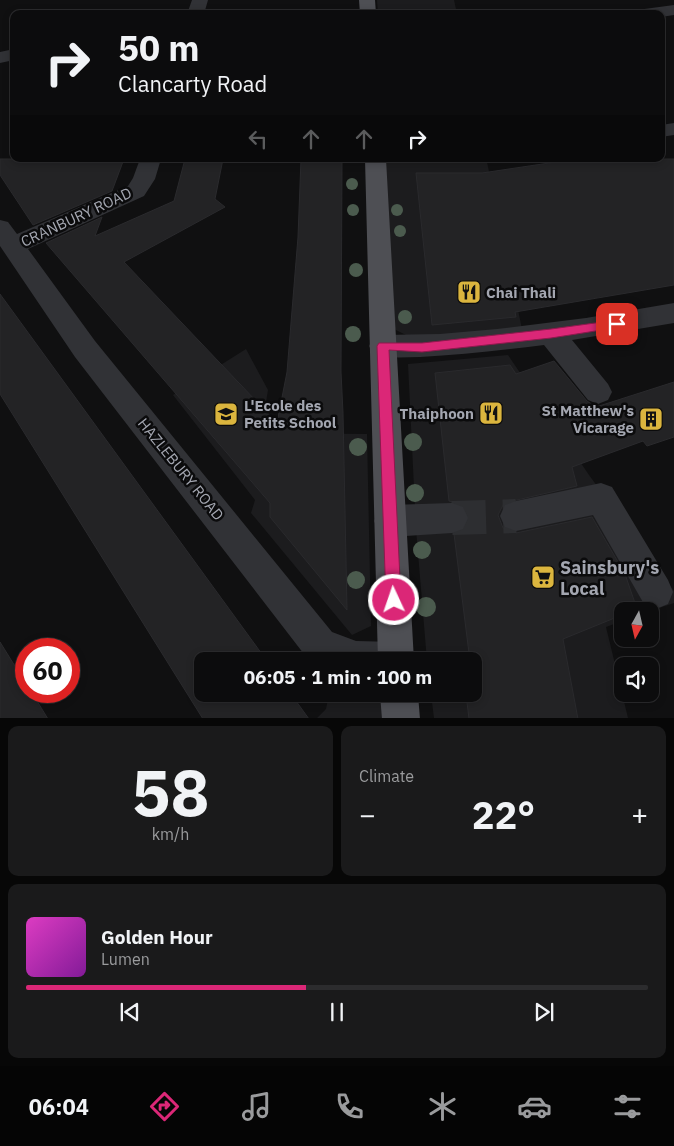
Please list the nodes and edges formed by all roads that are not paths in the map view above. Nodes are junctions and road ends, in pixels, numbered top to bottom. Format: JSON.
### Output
{"nodes":[{"id":1,"x":149,"y":162,"type":"edge"},
{"id":2,"x":375,"y":162,"type":"edge"},
{"id":3,"x":6,"y":237,"type":"edge"},
{"id":4,"x":674,"y":313,"type":"edge"},
{"id":5,"x":551,"y":334,"type":"junction"},
{"id":6,"x":383,"y":346,"type":"junction"},
{"id":7,"x":598,"y":392,"type":"dead end"},
{"id":8,"x":516,"y":516,"type":"tunnel mouth"},
{"id":9,"x":452,"y":518,"type":"tunnel mouth"},
{"id":10,"x":390,"y":521,"type":"junction"},
{"id":11,"x":656,"y":592,"type":"dead end"},
{"id":12,"x":338,"y":652,"type":"edge"},
{"id":13,"x":396,"y":652,"type":"edge"},
{"id":14,"x":400,"y":702,"type":"edge"},
{"id":15,"x":401,"y":718,"type":"edge"}],
"edges":[{"from":1,"to":3,"type":"street","name":"CRANBURY ROAD"},
{"from":2,"to":6,"type":"main road"},
{"from":3,"to":12,"type":"street","name":"HAZLEBURY ROAD"},
{"from":4,"to":5,"type":"street"},
{"from":5,"to":6,"type":"street"},
{"from":5,"to":7,"type":"street"},
{"from":6,"to":10,"type":"main road"},
{"from":8,"to":11,"type":"street"},
{"from":9,"to":10,"type":"street"},
{"from":10,"to":13,"type":"main road"},
{"from":14,"to":15,"type":"main road"}]}
